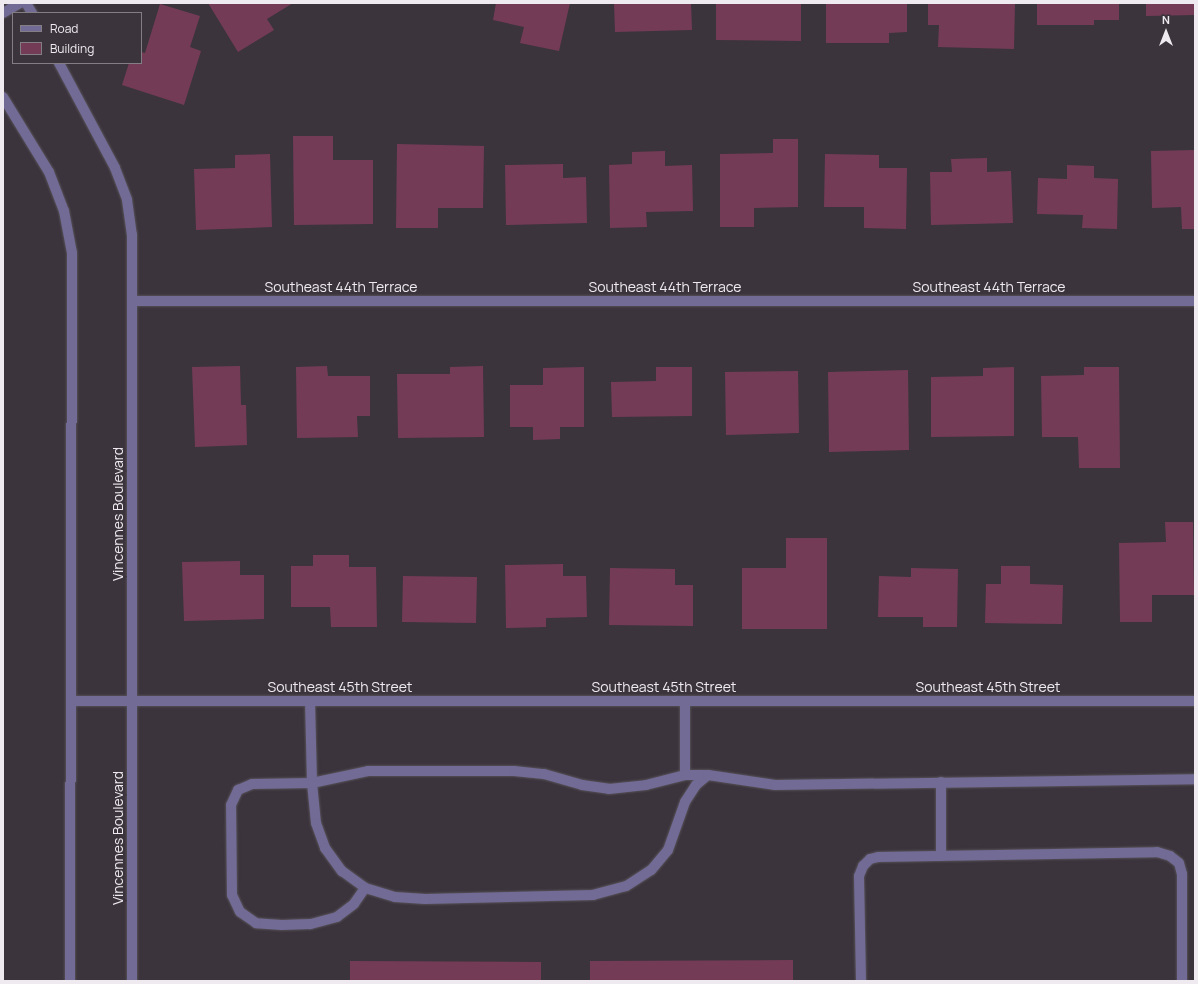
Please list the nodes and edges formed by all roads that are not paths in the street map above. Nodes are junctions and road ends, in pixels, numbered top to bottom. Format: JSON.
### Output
{"nodes":[{"id":1,"x":20,"y":3,"type":"edge"},
{"id":2,"x":26,"y":3,"type":"edge"},
{"id":3,"x":31,"y":12,"type":"edge"},
{"id":4,"x":3,"y":13,"type":"edge"},
{"id":5,"x":60,"y":64,"type":"edge"},
{"id":6,"x":3,"y":97,"type":"edge"},
{"id":7,"x":134,"y":301,"type":"junction"},
{"id":8,"x":1195,"y":301,"type":"edge"},
{"id":9,"x":72,"y":701,"type":"junction"},
{"id":10,"x":132,"y":701,"type":"junction"},
{"id":11,"x":310,"y":701,"type":"junction"},
{"id":12,"x":685,"y":701,"type":"junction"},
{"id":13,"x":1195,"y":701,"type":"edge"},
{"id":14,"x":686,"y":775,"type":"junction"},
{"id":15,"x":708,"y":775,"type":"junction"},
{"id":16,"x":1195,"y":779,"type":"edge"},
{"id":17,"x":940,"y":782,"type":"junction"},
{"id":18,"x":312,"y":783,"type":"junction"},
{"id":19,"x":941,"y":856,"type":"junction"},
{"id":20,"x":365,"y":888,"type":"junction"},
{"id":21,"x":70,"y":981,"type":"edge"},
{"id":22,"x":132,"y":981,"type":"edge"},
{"id":23,"x":861,"y":981,"type":"edge"},
{"id":24,"x":1182,"y":981,"type":"edge"}],
"edges":[{"from":1,"to":4,"type":"street"},
{"from":2,"to":3,"type":"street"},
{"from":5,"to":7,"type":"street","name":"Vincennes Boulevard"},
{"from":6,"to":9,"type":"street"},
{"from":7,"to":8,"type":"street","name":"Southeast 44th Terrace"},
{"from":7,"to":10,"type":"street","name":"Vincennes Boulevard"},
{"from":9,"to":10,"type":"street","name":"Southeast 45th Street"},
{"from":9,"to":21,"type":"street"},
{"from":10,"to":11,"type":"street","name":"Southeast 45th Street"},
{"from":10,"to":22,"type":"street","name":"Vincennes Boulevard"},
{"from":11,"to":12,"type":"street","name":"Southeast 45th Street"},
{"from":11,"to":18,"type":"street"},
{"from":12,"to":13,"type":"street","name":"Southeast 45th Street"},
{"from":12,"to":14,"type":"street"},
{"from":14,"to":15,"type":"street"},
{"from":14,"to":18,"type":"street"},
{"from":15,"to":17,"type":"street"},
{"from":15,"to":20,"type":"street"},
{"from":16,"to":17,"type":"street"},
{"from":17,"to":19,"type":"street"},
{"from":18,"to":20,"type":"street"},
{"from":18,"to":20,"type":"street"},
{"from":19,"to":23,"type":"street"},
{"from":19,"to":24,"type":"street"}]}
